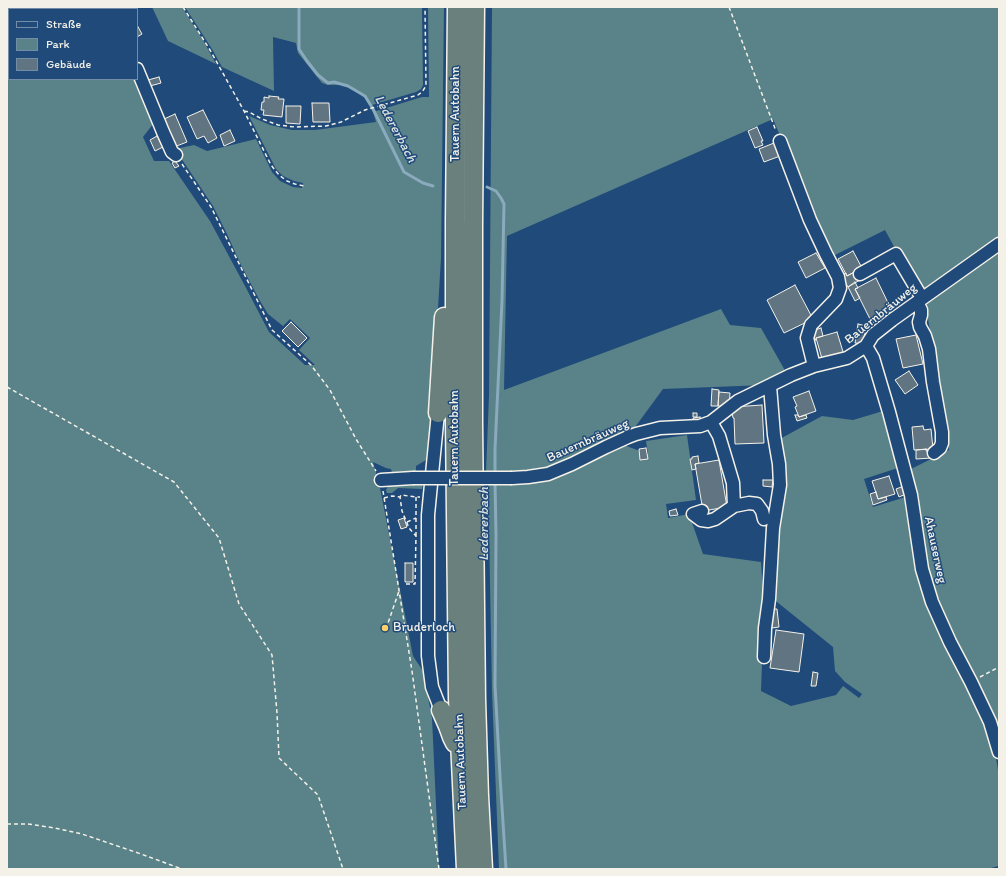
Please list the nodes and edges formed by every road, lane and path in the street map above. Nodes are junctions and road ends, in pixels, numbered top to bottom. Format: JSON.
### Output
{"nodes":[{"id":1,"x":183,"y":7,"type":"edge"},
{"id":2,"x":425,"y":7,"type":"edge"},
{"id":3,"x":457,"y":7,"type":"edge"},
{"id":4,"x":475,"y":7,"type":"edge"},
{"id":5,"x":729,"y":7,"type":"edge"},
{"id":6,"x":138,"y":71,"type":"edge"},
{"id":7,"x":244,"y":111,"type":"junction"},
{"id":8,"x":780,"y":140,"type":"joint"},
{"id":9,"x":176,"y":155,"type":"joint"},
{"id":10,"x":304,"y":186,"type":"dead end"},
{"id":11,"x":455,"y":222,"type":"junction"},
{"id":12,"x":999,"y":244,"type":"edge"},
{"id":13,"x":860,"y":274,"type":"dead end"},
{"id":14,"x":920,"y":300,"type":"junction"},
{"id":15,"x":866,"y":346,"type":"junction"},
{"id":16,"x":814,"y":366,"type":"junction"},
{"id":17,"x":770,"y":386,"type":"junction"},
{"id":18,"x":7,"y":387,"type":"edge"},
{"id":19,"x":438,"y":413,"type":"joint"},
{"id":20,"x":711,"y":422,"type":"junction"},
{"id":21,"x":934,"y":453,"type":"dead end"},
{"id":22,"x":381,"y":480,"type":"junction"},
{"id":23,"x":430,"y":496,"type":"junction"},
{"id":24,"x":400,"y":497,"type":"junction"},
{"id":25,"x":384,"y":498,"type":"junction"},
{"id":26,"x":416,"y":498,"type":"junction"},
{"id":27,"x":734,"y":506,"type":"junction"},
{"id":28,"x":702,"y":511,"type":"dead end"},
{"id":29,"x":764,"y":519,"type":"dead end"},
{"id":30,"x":416,"y":536,"type":"junction"},
{"id":31,"x":406,"y":584,"type":"dead end"},
{"id":32,"x":399,"y":590,"type":"junction"},
{"id":33,"x":386,"y":629,"type":"dead end"},
{"id":34,"x":764,"y":657,"type":"dead end"},
{"id":35,"x":999,"y":666,"type":"edge"},
{"id":36,"x":971,"y":682,"type":"junction"},
{"id":37,"x":441,"y":710,"type":"joint"},
{"id":38,"x":460,"y":751,"type":"junction"},
{"id":39,"x":999,"y":752,"type":"edge"},
{"id":40,"x":7,"y":824,"type":"edge"},
{"id":41,"x":182,"y":869,"type":"edge"},
{"id":42,"x":344,"y":869,"type":"edge"},
{"id":43,"x":439,"y":869,"type":"edge"},
{"id":44,"x":466,"y":869,"type":"edge"},
{"id":45,"x":483,"y":869,"type":"edge"}],
"edges":[{"from":1,"to":7,"type":"path"},
{"from":2,"to":7,"type":"path"},
{"from":3,"to":11,"type":"highway","name":"Tauern Autobahn"},
{"from":4,"to":45,"type":"highway","name":"Tauern Autobahn"},
{"from":5,"to":8,"type":"path"},
{"from":6,"to":9,"type":"street"},
{"from":7,"to":10,"type":"path"},
{"from":8,"to":16,"type":"street"},
{"from":9,"to":22,"type":"path"},
{"from":11,"to":19,"type":"highway"},
{"from":11,"to":38,"type":"highway","name":"Tauern Autobahn"},
{"from":12,"to":14,"type":"street","name":"Bauernbräuweg"},
{"from":13,"to":14,"type":"street"},
{"from":14,"to":15,"type":"street","name":"Bauernbräuweg"},
{"from":14,"to":21,"type":"street"},
{"from":15,"to":16,"type":"street","name":"Bauernbräuweg"},
{"from":15,"to":36,"type":"street","name":"Ahauserweg"},
{"from":16,"to":17,"type":"street","name":"Bauernbräuweg"},
{"from":17,"to":20,"type":"street","name":"Bauernbräuweg"},
{"from":17,"to":34,"type":"street"},
{"from":18,"to":42,"type":"path"},
{"from":19,"to":23,"type":"street"},
{"from":20,"to":22,"type":"street","name":"Bauernbräuweg","bridge":true},
{"from":20,"to":27,"type":"street"},
{"from":22,"to":25,"type":"path"},
{"from":23,"to":26,"type":"path"},
{"from":23,"to":37,"type":"street"},
{"from":24,"to":25,"type":"path"},
{"from":24,"to":26,"type":"path"},
{"from":24,"to":30,"type":"path"},
{"from":25,"to":32,"type":"path"},
{"from":26,"to":30,"type":"path"},
{"from":27,"to":28,"type":"street"},
{"from":27,"to":29,"type":"street"},
{"from":30,"to":31,"type":"path"},
{"from":32,"to":33,"type":"path"},
{"from":32,"to":43,"type":"path"},
{"from":35,"to":36,"type":"path"},
{"from":36,"to":39,"type":"street","name":"Ahauserweg"},
{"from":37,"to":38,"type":"highway"},
{"from":38,"to":44,"type":"highway","name":"Tauern Autobahn"},
{"from":40,"to":41,"type":"path"}]}
